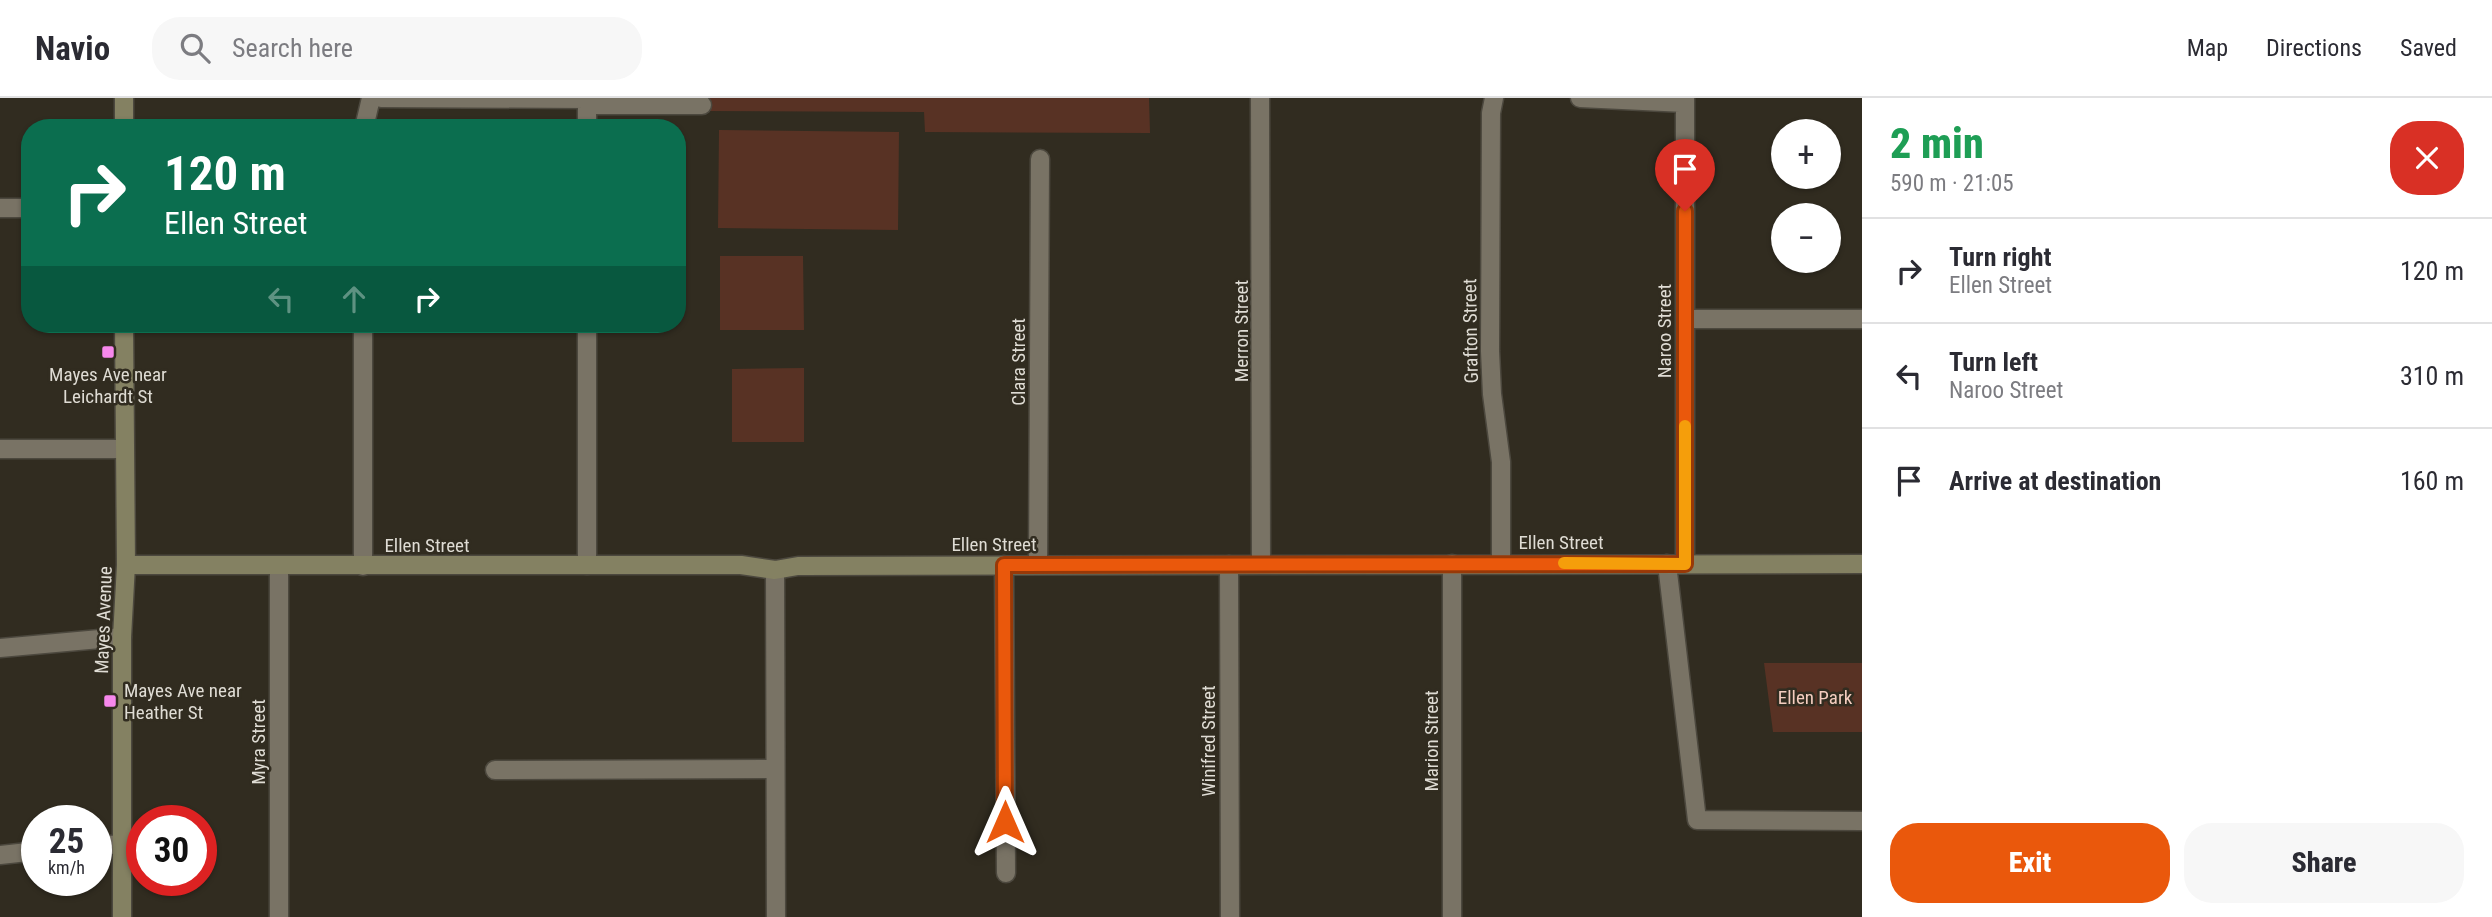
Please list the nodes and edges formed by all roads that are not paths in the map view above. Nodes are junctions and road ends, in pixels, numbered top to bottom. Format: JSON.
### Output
{"nodes":[{"id":1,"x":124,"y":98,"type":"edge"},
{"id":2,"x":372,"y":98,"type":"edge"},
{"id":3,"x":381,"y":98,"type":"edge"},
{"id":4,"x":587,"y":98,"type":"edge"},
{"id":5,"x":1260,"y":98,"type":"edge"},
{"id":6,"x":1494,"y":98,"type":"edge"},
{"id":7,"x":1580,"y":98,"type":"edge"},
{"id":8,"x":1685,"y":101,"type":"edge"},
{"id":9,"x":702,"y":105,"type":"dead end"},
{"id":10,"x":124,"y":119,"type":"edge"},
{"id":11,"x":366,"y":119,"type":"edge"},
{"id":12,"x":587,"y":119,"type":"edge"},
{"id":13,"x":1040,"y":159,"type":"dead end"},
{"id":14,"x":0,"y":208,"type":"edge"},
{"id":15,"x":21,"y":208,"type":"edge"},
{"id":16,"x":1685,"y":319,"type":"junction"},
{"id":17,"x":1862,"y":319,"type":"edge"},
{"id":18,"x":124,"y":333,"type":"edge"},
{"id":19,"x":363,"y":333,"type":"edge"},
{"id":20,"x":587,"y":333,"type":"edge"},
{"id":21,"x":0,"y":449,"type":"edge"},
{"id":22,"x":124,"y":449,"type":"junction"},
{"id":23,"x":1502,"y":563,"type":"junction"},
{"id":24,"x":1261,"y":564,"type":"junction"},
{"id":25,"x":1451,"y":564,"type":"junction"},
{"id":26,"x":1676,"y":564,"type":"junction"},
{"id":27,"x":1862,"y":564,"type":"edge"},
{"id":28,"x":126,"y":565,"type":"junction"},
{"id":29,"x":587,"y":565,"type":"junction"},
{"id":30,"x":1004,"y":565,"type":"junction"},
{"id":31,"x":1038,"y":565,"type":"junction"},
{"id":32,"x":1229,"y":565,"type":"junction"},
{"id":33,"x":279,"y":566,"type":"junction"},
{"id":34,"x":363,"y":566,"type":"junction"},
{"id":35,"x":775,"y":570,"type":"junction"},
{"id":36,"x":122,"y":637,"type":"junction"},
{"id":37,"x":0,"y":648,"type":"edge"},
{"id":38,"x":775,"y":769,"type":"junction"},
{"id":39,"x":495,"y":770,"type":"dead end"},
{"id":40,"x":1862,"y":821,"type":"edge"},
{"id":41,"x":122,"y":844,"type":"junction"},
{"id":42,"x":112,"y":845,"type":"edge"},
{"id":43,"x":21,"y":853,"type":"edge"},
{"id":44,"x":0,"y":855,"type":"edge"},
{"id":45,"x":1006,"y":873,"type":"dead end"},
{"id":46,"x":122,"y":917,"type":"edge"},
{"id":47,"x":279,"y":917,"type":"edge"},
{"id":48,"x":776,"y":917,"type":"edge"},
{"id":49,"x":1230,"y":917,"type":"edge"},
{"id":50,"x":1452,"y":917,"type":"edge"}],
"edges":[{"from":1,"to":10,"type":"street"},
{"from":2,"to":11,"type":"street"},
{"from":3,"to":4,"type":"street"},
{"from":4,"to":9,"type":"street"},
{"from":4,"to":12,"type":"street"},
{"from":5,"to":24,"type":"street","name":"Merron Street"},
{"from":6,"to":23,"type":"street","name":"Grafton Street"},
{"from":7,"to":8,"type":"street"},
{"from":8,"to":16,"type":"street","name":"Naroo Street"},
{"from":13,"to":31,"type":"street","name":"Clara Street"},
{"from":14,"to":15,"type":"street"},
{"from":16,"to":17,"type":"street"},
{"from":16,"to":26,"type":"street","name":"Naroo Street"},
{"from":18,"to":22,"type":"street","name":"Mayes Avenue"},
{"from":19,"to":34,"type":"street"},
{"from":20,"to":29,"type":"street"},
{"from":21,"to":22,"type":"street"},
{"from":22,"to":28,"type":"street","name":"Mayes Avenue"},
{"from":23,"to":25,"type":"street","name":"Ellen Street"},
{"from":23,"to":26,"type":"street","name":"Ellen Street"},
{"from":24,"to":25,"type":"street","name":"Ellen Street"},
{"from":24,"to":32,"type":"street","name":"Ellen Street"},
{"from":25,"to":50,"type":"street","name":"Marion Street"},
{"from":26,"to":27,"type":"street","name":"Ellen Street"},
{"from":26,"to":40,"type":"street","name":"Naroo Street"},
{"from":28,"to":33,"type":"street","name":"Ellen Street"},
{"from":28,"to":36,"type":"street","name":"Mayes Avenue"},
{"from":29,"to":34,"type":"street","name":"Ellen Street"},
{"from":29,"to":35,"type":"street","name":"Ellen Street"},
{"from":30,"to":31,"type":"street","name":"Ellen Street"},
{"from":30,"to":35,"type":"street","name":"Ellen Street"},
{"from":30,"to":45,"type":"street"},
{"from":31,"to":32,"type":"street","name":"Ellen Street"},
{"from":32,"to":49,"type":"street","name":"Winifred Street"},
{"from":33,"to":34,"type":"street","name":"Ellen Street"},
{"from":33,"to":47,"type":"street","name":"Myra Street"},
{"from":35,"to":38,"type":"street"},
{"from":36,"to":37,"type":"street"},
{"from":36,"to":41,"type":"street","name":"Mayes Avenue"},
{"from":38,"to":39,"type":"street"},
{"from":38,"to":48,"type":"street"},
{"from":41,"to":42,"type":"street"},
{"from":41,"to":46,"type":"street","name":"Mayes Avenue"},
{"from":43,"to":44,"type":"street"}]}
